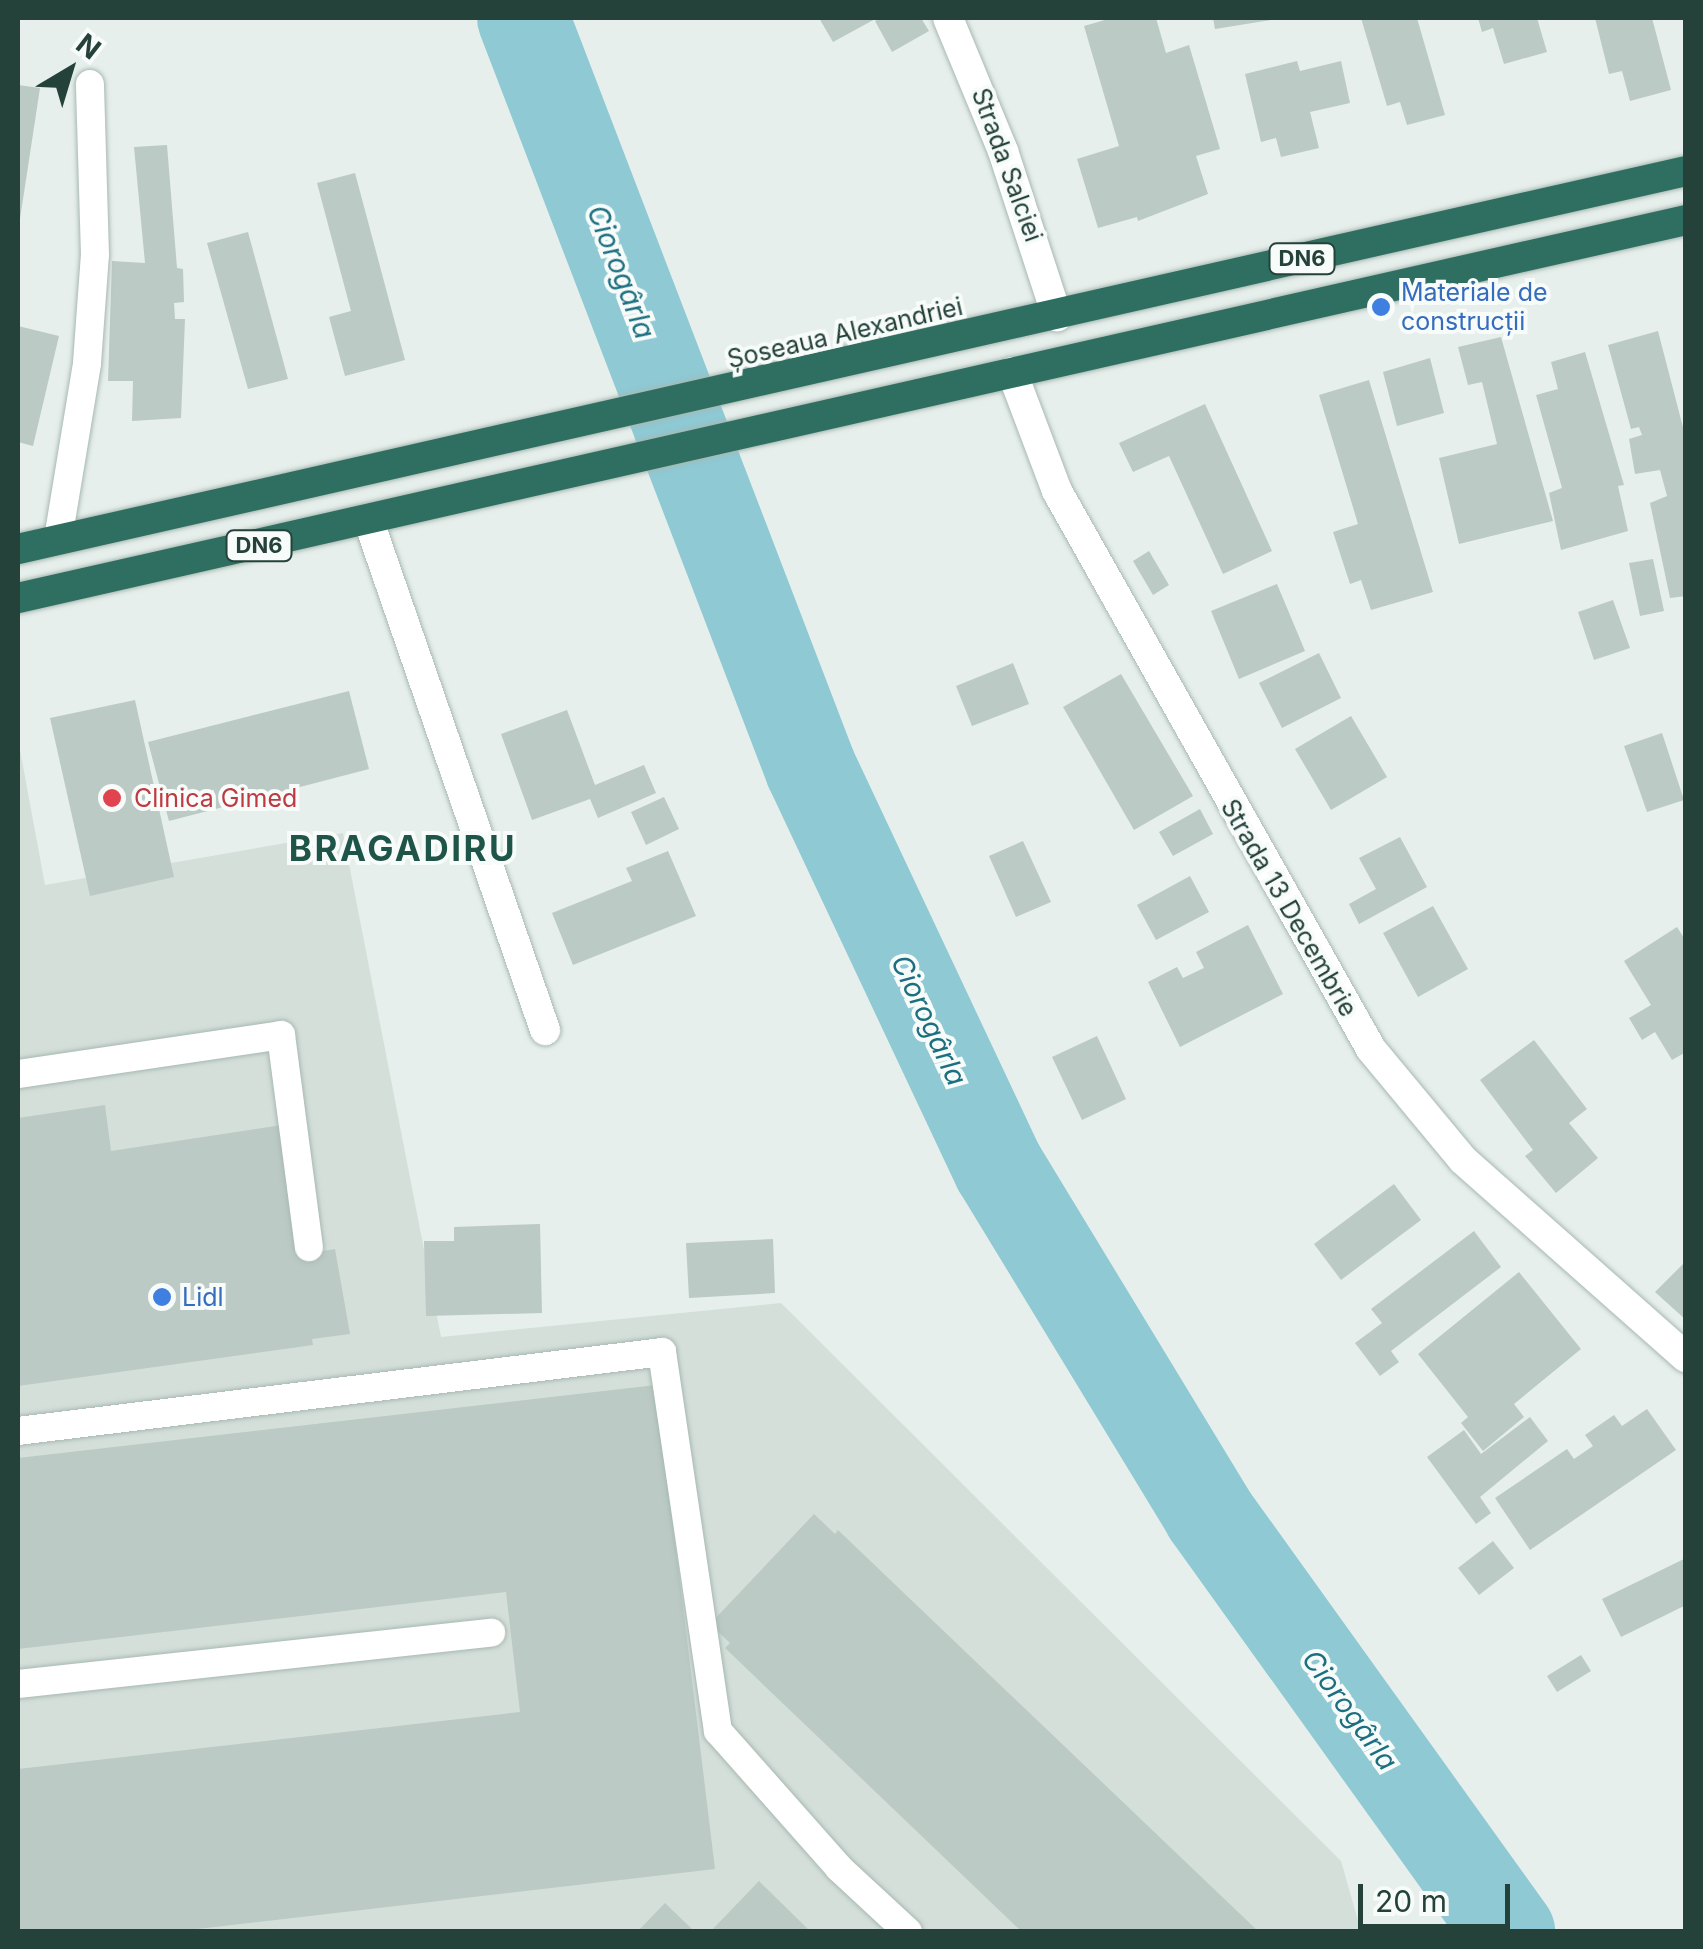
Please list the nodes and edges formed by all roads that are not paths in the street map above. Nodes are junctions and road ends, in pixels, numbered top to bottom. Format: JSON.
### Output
{"nodes":[{"id":1,"x":948,"y":18,"type":"edge"},
{"id":2,"x":90,"y":84,"type":"dead end"},
{"id":3,"x":1686,"y":171,"type":"edge"},
{"id":4,"x":1686,"y":220,"type":"edge"},
{"id":5,"x":1058,"y":316,"type":"junction"},
{"id":6,"x":1012,"y":372,"type":"junction"},
{"id":7,"x":368,"y":519,"type":"junction"},
{"id":8,"x":58,"y":539,"type":"junction"},
{"id":9,"x":18,"y":549,"type":"edge"},
{"id":10,"x":18,"y":598,"type":"edge"},
{"id":11,"x":544,"y":1030,"type":"dead end"},
{"id":12,"x":18,"y":1074,"type":"edge"},
{"id":13,"x":309,"y":1247,"type":"dead end"},
{"id":14,"x":1686,"y":1357,"type":"edge"},
{"id":15,"x":18,"y":1431,"type":"edge"},
{"id":16,"x":492,"y":1633,"type":"dead end"},
{"id":17,"x":18,"y":1684,"type":"edge"},
{"id":18,"x":908,"y":1932,"type":"edge"}],
"edges":[{"from":1,"to":5,"type":"street","name":"Strada Salciei"},
{"from":2,"to":8,"type":"lane"},
{"from":3,"to":5,"type":"highway","name":"Șoseaua Alexandriei","number":"DN6"},
{"from":4,"to":6,"type":"highway","number":"DN6"},
{"from":5,"to":8,"type":"highway","name":"Șoseaua Alexandriei","number":"DN6"},
{"from":6,"to":7,"type":"highway","number":"DN6"},
{"from":6,"to":14,"type":"street","name":"Strada 13 Decembrie"},
{"from":7,"to":10,"type":"highway","number":"DN6"},
{"from":7,"to":11,"type":"street"},
{"from":8,"to":9,"type":"highway","name":"Șoseaua Alexandriei","number":"DN6"},
{"from":12,"to":13,"type":"lane"},
{"from":15,"to":18,"type":"lane"},
{"from":16,"to":17,"type":"lane"}]}
